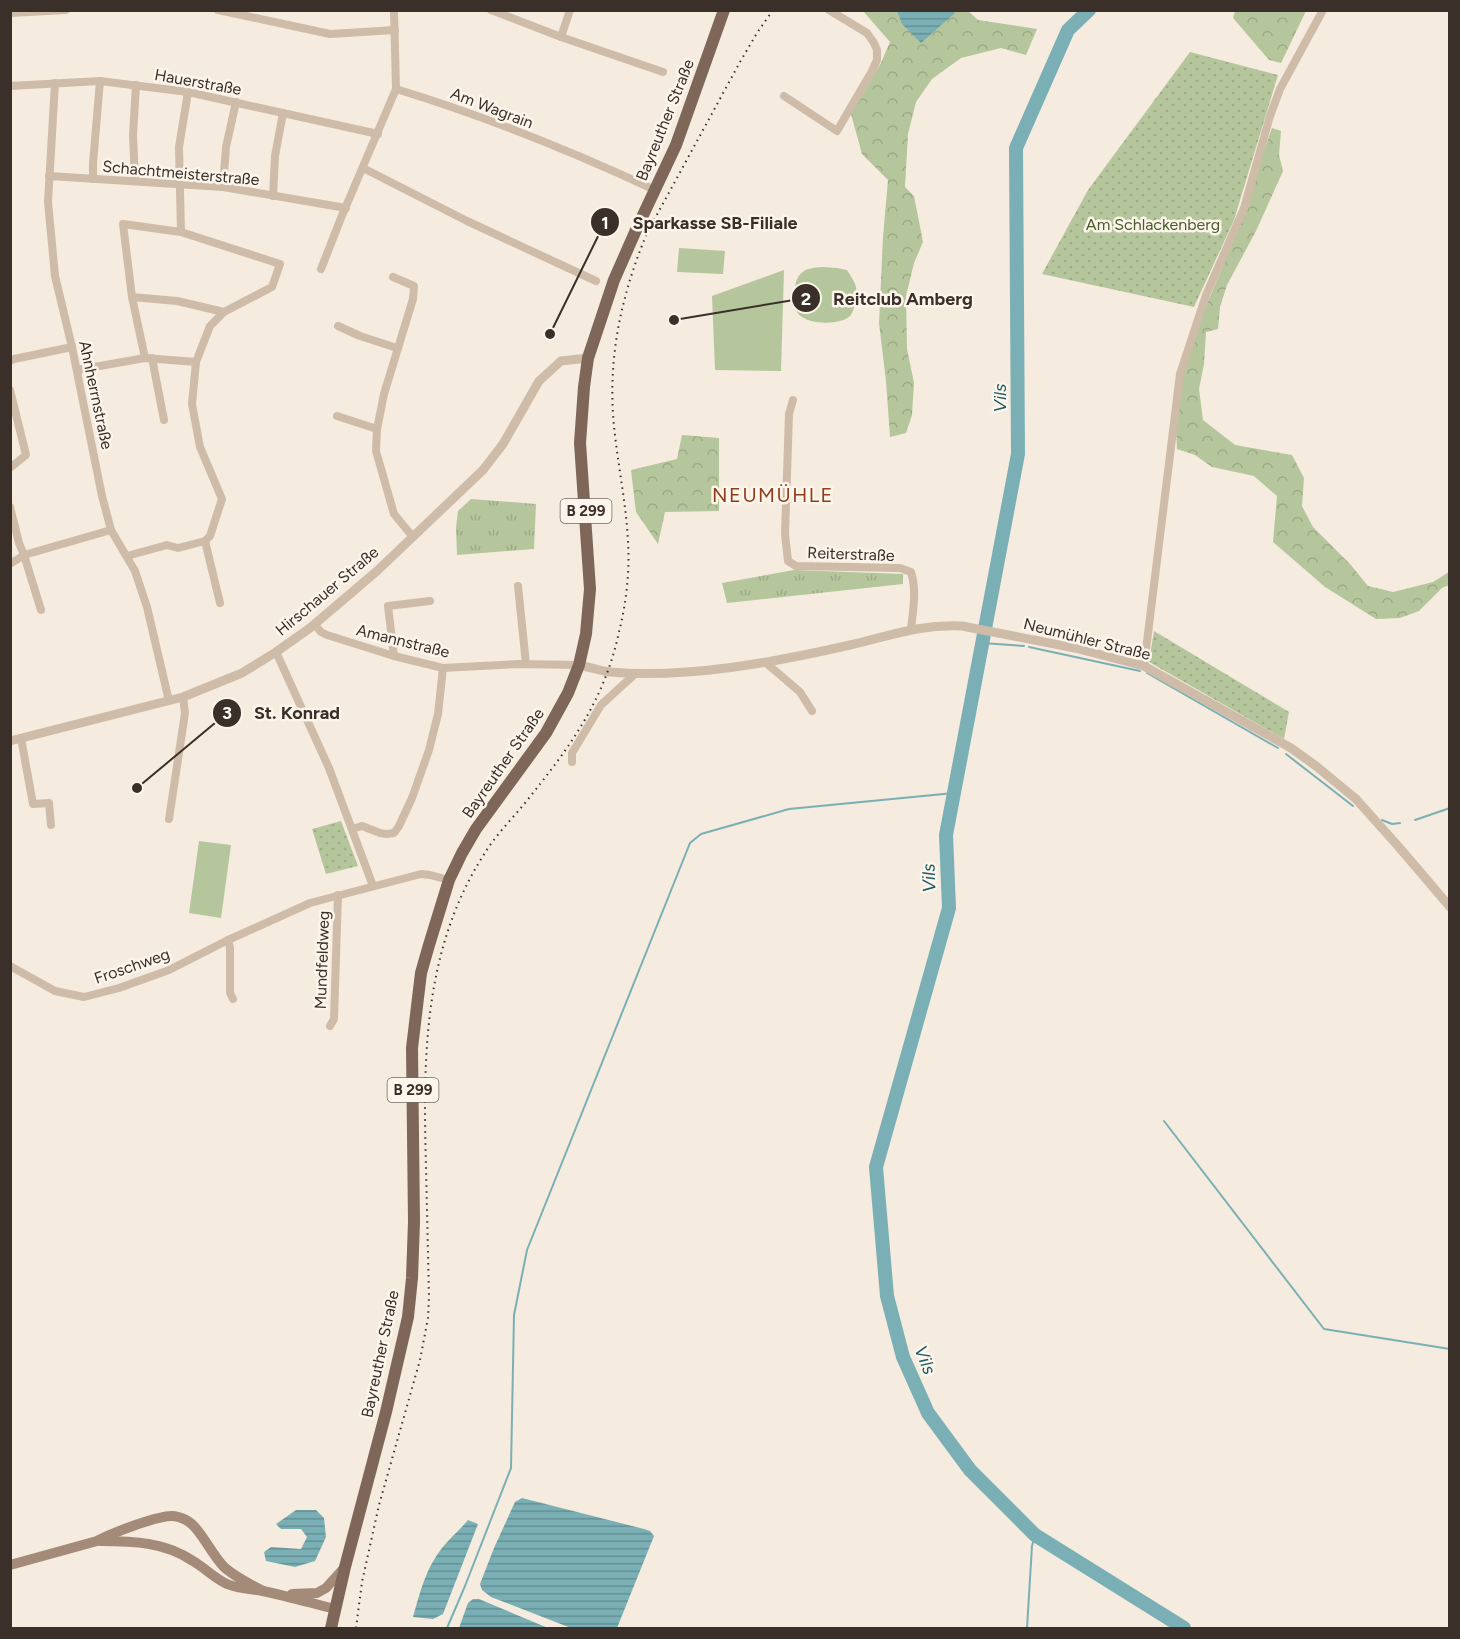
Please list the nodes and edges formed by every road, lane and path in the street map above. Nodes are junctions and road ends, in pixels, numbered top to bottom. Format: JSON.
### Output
{"nodes":[{"id":1,"x":66,"y":10,"type":"edge"},
{"id":2,"x":218,"y":10,"type":"edge"},
{"id":3,"x":394,"y":10,"type":"edge"},
{"id":4,"x":490,"y":10,"type":"edge"},
{"id":5,"x":570,"y":10,"type":"edge"},
{"id":6,"x":724,"y":10,"type":"edge"},
{"id":7,"x":830,"y":10,"type":"edge"},
{"id":8,"x":1323,"y":10,"type":"edge"},
{"id":9,"x":10,"y":13,"type":"edge"},
{"id":10,"x":395,"y":30,"type":"junction"},
{"id":11,"x":561,"y":37,"type":"junction"},
{"id":12,"x":663,"y":72,"type":"dead end"},
{"id":13,"x":100,"y":81,"type":"junction"},
{"id":14,"x":55,"y":83,"type":"junction"},
{"id":15,"x":136,"y":85,"type":"junction"},
{"id":16,"x":10,"y":86,"type":"edge"},
{"id":17,"x":396,"y":89,"type":"junction"},
{"id":18,"x":188,"y":92,"type":"junction"},
{"id":19,"x":784,"y":96,"type":"dead end"},
{"id":20,"x":236,"y":102,"type":"junction"},
{"id":21,"x":283,"y":113,"type":"junction"},
{"id":22,"x":378,"y":134,"type":"junction"},
{"id":23,"x":363,"y":168,"type":"junction"},
{"id":24,"x":50,"y":176,"type":"junction"},
{"id":25,"x":93,"y":179,"type":"junction"},
{"id":26,"x":135,"y":181,"type":"junction"},
{"id":27,"x":180,"y":184,"type":"junction"},
{"id":28,"x":223,"y":187,"type":"junction"},
{"id":29,"x":655,"y":190,"type":"junction"},
{"id":30,"x":273,"y":196,"type":"junction"},
{"id":31,"x":346,"y":208,"type":"junction"},
{"id":32,"x":181,"y":232,"type":"junction"},
{"id":33,"x":321,"y":269,"type":"dead end"},
{"id":34,"x":393,"y":277,"type":"dead end"},
{"id":35,"x":596,"y":281,"type":"dead end"},
{"id":36,"x":132,"y":297,"type":"junction"},
{"id":37,"x":224,"y":312,"type":"junction"},
{"id":38,"x":338,"y":326,"type":"dead end"},
{"id":39,"x":72,"y":347,"type":"junction"},
{"id":40,"x":397,"y":348,"type":"junction"},
{"id":41,"x":149,"y":358,"type":"junction"},
{"id":42,"x":588,"y":358,"type":"junction"},
{"id":43,"x":10,"y":362,"type":"edge"},
{"id":44,"x":196,"y":362,"type":"junction"},
{"id":45,"x":77,"y":370,"type":"junction"},
{"id":46,"x":10,"y":390,"type":"edge"},
{"id":47,"x":793,"y":400,"type":"dead end"},
{"id":48,"x":337,"y":416,"type":"dead end"},
{"id":49,"x":164,"y":420,"type":"dead end"},
{"id":50,"x":376,"y":429,"type":"junction"},
{"id":51,"x":10,"y":468,"type":"edge"},
{"id":52,"x":10,"y":507,"type":"edge"},
{"id":53,"x":111,"y":530,"type":"junction"},
{"id":54,"x":413,"y":537,"type":"junction"},
{"id":55,"x":204,"y":541,"type":"junction"},
{"id":56,"x":24,"y":555,"type":"junction"},
{"id":57,"x":127,"y":556,"type":"junction"},
{"id":58,"x":10,"y":564,"type":"edge"},
{"id":59,"x":518,"y":586,"type":"dead end"},
{"id":60,"x":430,"y":601,"type":"dead end"},
{"id":61,"x":220,"y":603,"type":"dead end"},
{"id":62,"x":41,"y":610,"type":"dead end"},
{"id":63,"x":315,"y":625,"type":"junction"},
{"id":64,"x":911,"y":629,"type":"junction"},
{"id":65,"x":276,"y":652,"type":"junction"},
{"id":66,"x":394,"y":656,"type":"junction"},
{"id":67,"x":765,"y":662,"type":"junction"},
{"id":68,"x":526,"y":664,"type":"junction"},
{"id":69,"x":579,"y":665,"type":"junction"},
{"id":70,"x":1144,"y":666,"type":"junction"},
{"id":71,"x":443,"y":668,"type":"junction"},
{"id":72,"x":636,"y":673,"type":"junction"},
{"id":73,"x":183,"y":697,"type":"junction"},
{"id":74,"x":169,"y":701,"type":"junction"},
{"id":75,"x":812,"y":711,"type":"dead end"},
{"id":76,"x":21,"y":738,"type":"junction"},
{"id":77,"x":10,"y":741,"type":"edge"},
{"id":78,"x":572,"y":762,"type":"dead end"},
{"id":79,"x":169,"y":819,"type":"dead end"},
{"id":80,"x":51,"y":825,"type":"dead end"},
{"id":81,"x":352,"y":829,"type":"junction"},
{"id":82,"x":449,"y":880,"type":"junction"},
{"id":83,"x":373,"y":886,"type":"junction"},
{"id":84,"x":338,"y":896,"type":"junction"},
{"id":85,"x":1449,"y":907,"type":"edge"},
{"id":86,"x":228,"y":940,"type":"junction"},
{"id":87,"x":10,"y":966,"type":"edge"},
{"id":88,"x":233,"y":999,"type":"dead end"},
{"id":89,"x":330,"y":1026,"type":"dead end"},
{"id":90,"x":97,"y":1540,"type":"junction"},
{"id":91,"x":10,"y":1564,"type":"edge"},
{"id":92,"x":345,"y":1567,"type":"junction"},
{"id":93,"x":263,"y":1591,"type":"junction"},
{"id":94,"x":277,"y":1595,"type":"junction"},
{"id":95,"x":335,"y":1608,"type":"junction"},
{"id":96,"x":331,"y":1629,"type":"edge"}],
"edges":[{"from":1,"to":9,"type":"street"},
{"from":2,"to":10,"type":"street"},
{"from":3,"to":10,"type":"street"},
{"from":4,"to":11,"type":"street"},
{"from":5,"to":11,"type":"street"},
{"from":6,"to":29,"type":"main road","name":"Bayreuther Straße","number":"B 299"},
{"from":7,"to":19,"type":"street"},
{"from":8,"to":70,"type":"street"},
{"from":10,"to":17,"type":"street"},
{"from":11,"to":12,"type":"street"},
{"from":13,"to":14,"type":"street","name":"Hauerstraße"},
{"from":13,"to":15,"type":"street","name":"Hauerstraße"},
{"from":13,"to":25,"type":"street"},
{"from":14,"to":16,"type":"street","name":"Hauerstraße"},
{"from":14,"to":24,"type":"street","name":"Ahnherrnstraße"},
{"from":15,"to":18,"type":"street","name":"Hauerstraße"},
{"from":15,"to":26,"type":"street"},
{"from":17,"to":22,"type":"street"},
{"from":17,"to":29,"type":"street","name":"Am Wagrain"},
{"from":18,"to":20,"type":"street","name":"Hauerstraße"},
{"from":18,"to":27,"type":"street"},
{"from":20,"to":21,"type":"street","name":"Hauerstraße"},
{"from":20,"to":28,"type":"street"},
{"from":21,"to":22,"type":"street","name":"Hauerstraße"},
{"from":21,"to":30,"type":"street"},
{"from":22,"to":23,"type":"street"},
{"from":23,"to":31,"type":"street"},
{"from":23,"to":35,"type":"street"},
{"from":24,"to":25,"type":"street","name":"Schachtmeisterstraße"},
{"from":24,"to":39,"type":"street","name":"Ahnherrnstraße"},
{"from":25,"to":26,"type":"street","name":"Schachtmeisterstraße"},
{"from":26,"to":27,"type":"street","name":"Schachtmeisterstraße"},
{"from":27,"to":28,"type":"street","name":"Schachtmeisterstraße"},
{"from":27,"to":32,"type":"street"},
{"from":28,"to":30,"type":"street","name":"Schachtmeisterstraße"},
{"from":29,"to":42,"type":"main road","name":"Bayreuther Straße","number":"B 299"},
{"from":30,"to":31,"type":"street","name":"Schachtmeisterstraße"},
{"from":31,"to":33,"type":"street"},
{"from":32,"to":36,"type":"street"},
{"from":32,"to":37,"type":"street"},
{"from":34,"to":40,"type":"street"},
{"from":36,"to":37,"type":"street"},
{"from":36,"to":41,"type":"street"},
{"from":37,"to":44,"type":"street"},
{"from":38,"to":40,"type":"street"},
{"from":39,"to":43,"type":"street"},
{"from":39,"to":45,"type":"street","name":"Ahnherrnstraße"},
{"from":40,"to":50,"type":"street"},
{"from":41,"to":44,"type":"street"},
{"from":41,"to":45,"type":"street"},
{"from":41,"to":49,"type":"street"},
{"from":42,"to":54,"type":"street","name":"Hirschauer Straße"},
{"from":42,"to":69,"type":"main road","name":"Bayreuther Straße","number":"B 299"},
{"from":44,"to":55,"type":"street"},
{"from":45,"to":53,"type":"street","name":"Ahnherrnstraße"},
{"from":46,"to":51,"type":"street"},
{"from":47,"to":64,"type":"street","name":"Reiterstraße"},
{"from":48,"to":50,"type":"street"},
{"from":50,"to":54,"type":"street"},
{"from":52,"to":56,"type":"street"},
{"from":53,"to":56,"type":"street"},
{"from":53,"to":57,"type":"street","name":"Ahnherrnstraße"},
{"from":54,"to":63,"type":"street","name":"Hirschauer Straße"},
{"from":55,"to":57,"type":"street"},
{"from":55,"to":61,"type":"street"},
{"from":56,"to":58,"type":"street"},
{"from":56,"to":62,"type":"street"},
{"from":57,"to":74,"type":"street","name":"Ahnherrnstraße"},
{"from":59,"to":68,"type":"street"},
{"from":60,"to":66,"type":"street"},
{"from":63,"to":65,"type":"street","name":"Hirschauer Straße"},
{"from":63,"to":66,"type":"street","name":"Amannstraße"},
{"from":64,"to":67,"type":"street","name":"Neumühler Straße"},
{"from":64,"to":70,"type":"street","name":"Neumühler Straße"},
{"from":65,"to":73,"type":"street","name":"Hirschauer Straße"},
{"from":65,"to":81,"type":"street"},
{"from":66,"to":71,"type":"street","name":"Amannstraße"},
{"from":67,"to":72,"type":"street","name":"Neumühler Straße"},
{"from":67,"to":75,"type":"street"},
{"from":68,"to":69,"type":"street","name":"Amannstraße"},
{"from":68,"to":71,"type":"street","name":"Amannstraße"},
{"from":69,"to":72,"type":"street","name":"Neumühler Straße"},
{"from":69,"to":82,"type":"main road","name":"Bayreuther Straße","number":"B 299"},
{"from":70,"to":85,"type":"street","name":"Neumühler Straße"},
{"from":71,"to":81,"type":"street"},
{"from":72,"to":78,"type":"street"},
{"from":73,"to":74,"type":"street","name":"Hirschauer Straße"},
{"from":73,"to":79,"type":"street"},
{"from":74,"to":76,"type":"street","name":"Hirschauer Straße"},
{"from":76,"to":77,"type":"street","name":"Hirschauer Straße"},
{"from":76,"to":80,"type":"street"},
{"from":81,"to":83,"type":"street"},
{"from":82,"to":83,"type":"street","name":"Froschweg"},
{"from":82,"to":92,"type":"main road","name":"Bayreuther Straße","number":"B 299"},
{"from":83,"to":84,"type":"street","name":"Froschweg"},
{"from":84,"to":86,"type":"street","name":"Froschweg"},
{"from":84,"to":89,"type":"street","name":"Mundfeldweg"},
{"from":86,"to":87,"type":"street","name":"Froschweg"},
{"from":86,"to":88,"type":"street"},
{"from":90,"to":91,"type":"main road"},
{"from":90,"to":93,"type":"main road"},
{"from":90,"to":93,"type":"main road"},
{"from":92,"to":94,"type":"main road"},
{"from":92,"to":95,"type":"main road","name":"Bayreuther Straße","number":"B 299"},
{"from":93,"to":94,"type":"main road"},
{"from":94,"to":95,"type":"main road"},
{"from":95,"to":96,"type":"main road","name":"Bayreuther Straße","number":"B 299"}]}
